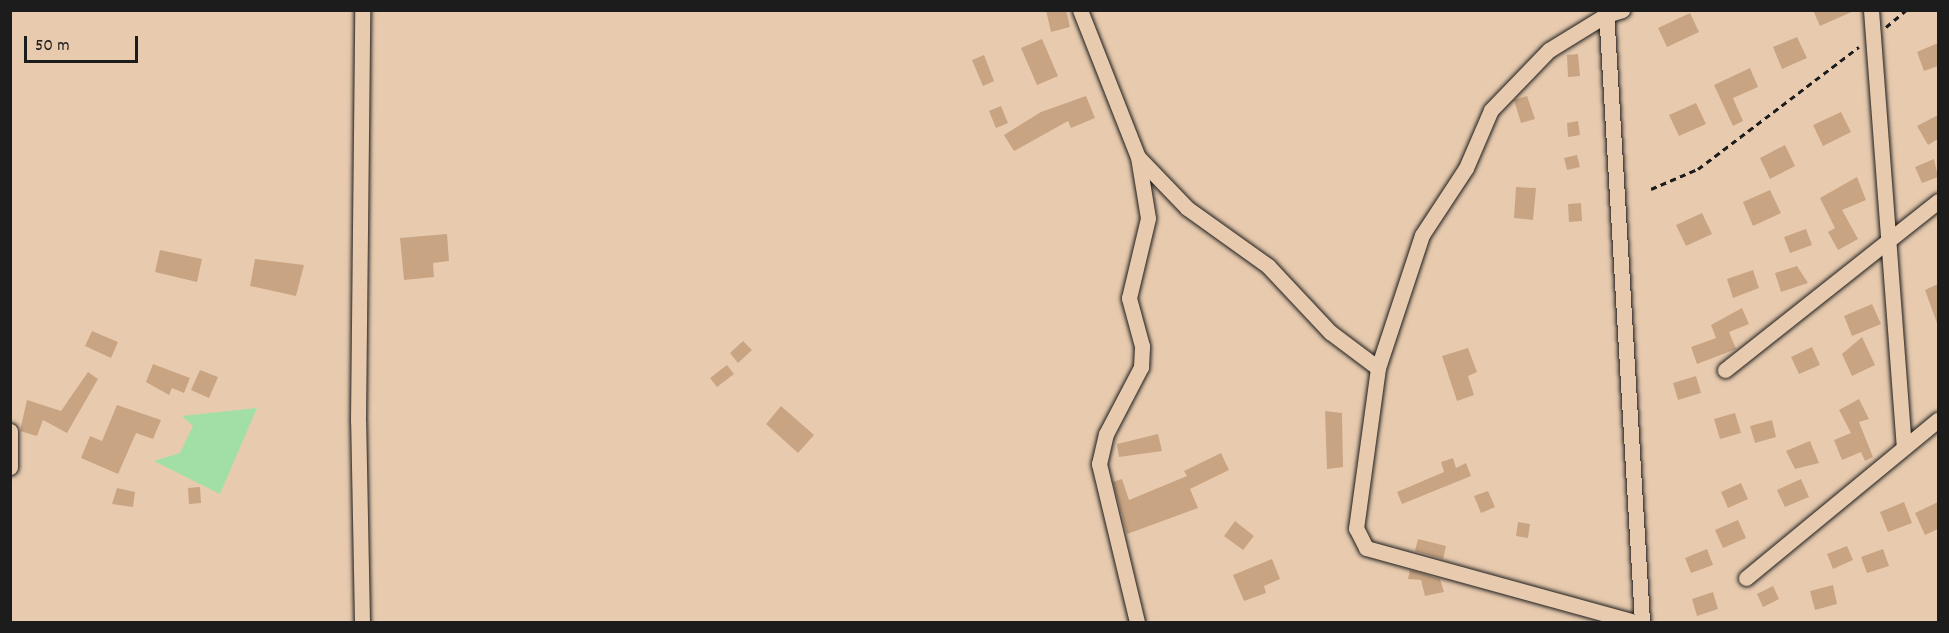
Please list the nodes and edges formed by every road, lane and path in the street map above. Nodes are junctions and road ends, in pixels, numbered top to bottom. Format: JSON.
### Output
{"nodes":[{"id":1,"x":362,"y":10,"type":"edge"},
{"id":2,"x":1080,"y":10,"type":"edge"},
{"id":3,"x":1622,"y":10,"type":"edge"},
{"id":4,"x":1871,"y":10,"type":"edge"},
{"id":5,"x":1906,"y":10,"type":"edge"},
{"id":6,"x":1606,"y":13,"type":"edge"},
{"id":7,"x":1872,"y":38,"type":"junction"},
{"id":8,"x":1138,"y":157,"type":"junction"},
{"id":9,"x":1651,"y":189,"type":"dead end"},
{"id":10,"x":1938,"y":201,"type":"edge"},
{"id":11,"x":1888,"y":242,"type":"junction"},
{"id":12,"x":1378,"y":368,"type":"junction"},
{"id":13,"x":1725,"y":370,"type":"dead end"},
{"id":14,"x":1938,"y":420,"type":"edge"},
{"id":15,"x":10,"y":431,"type":"edge"},
{"id":16,"x":1904,"y":447,"type":"junction"},
{"id":17,"x":10,"y":467,"type":"edge"},
{"id":18,"x":1746,"y":578,"type":"dead end"},
{"id":19,"x":362,"y":622,"type":"edge"},
{"id":20,"x":1137,"y":622,"type":"edge"},
{"id":21,"x":1635,"y":622,"type":"edge"},
{"id":22,"x":1642,"y":622,"type":"edge"}],
"edges":[{"from":1,"to":19,"type":"street"},
{"from":2,"to":8,"type":"street"},
{"from":3,"to":6,"type":"street"},
{"from":4,"to":7,"type":"street"},
{"from":5,"to":7,"type":"path"},
{"from":6,"to":12,"type":"street"},
{"from":6,"to":22,"type":"street"},
{"from":7,"to":9,"type":"path"},
{"from":7,"to":11,"type":"street"},
{"from":8,"to":12,"type":"street"},
{"from":8,"to":20,"type":"street"},
{"from":10,"to":11,"type":"street"},
{"from":11,"to":13,"type":"street"},
{"from":11,"to":16,"type":"street"},
{"from":12,"to":21,"type":"street"},
{"from":14,"to":16,"type":"street"},
{"from":15,"to":17,"type":"street"},
{"from":16,"to":18,"type":"street"}]}
